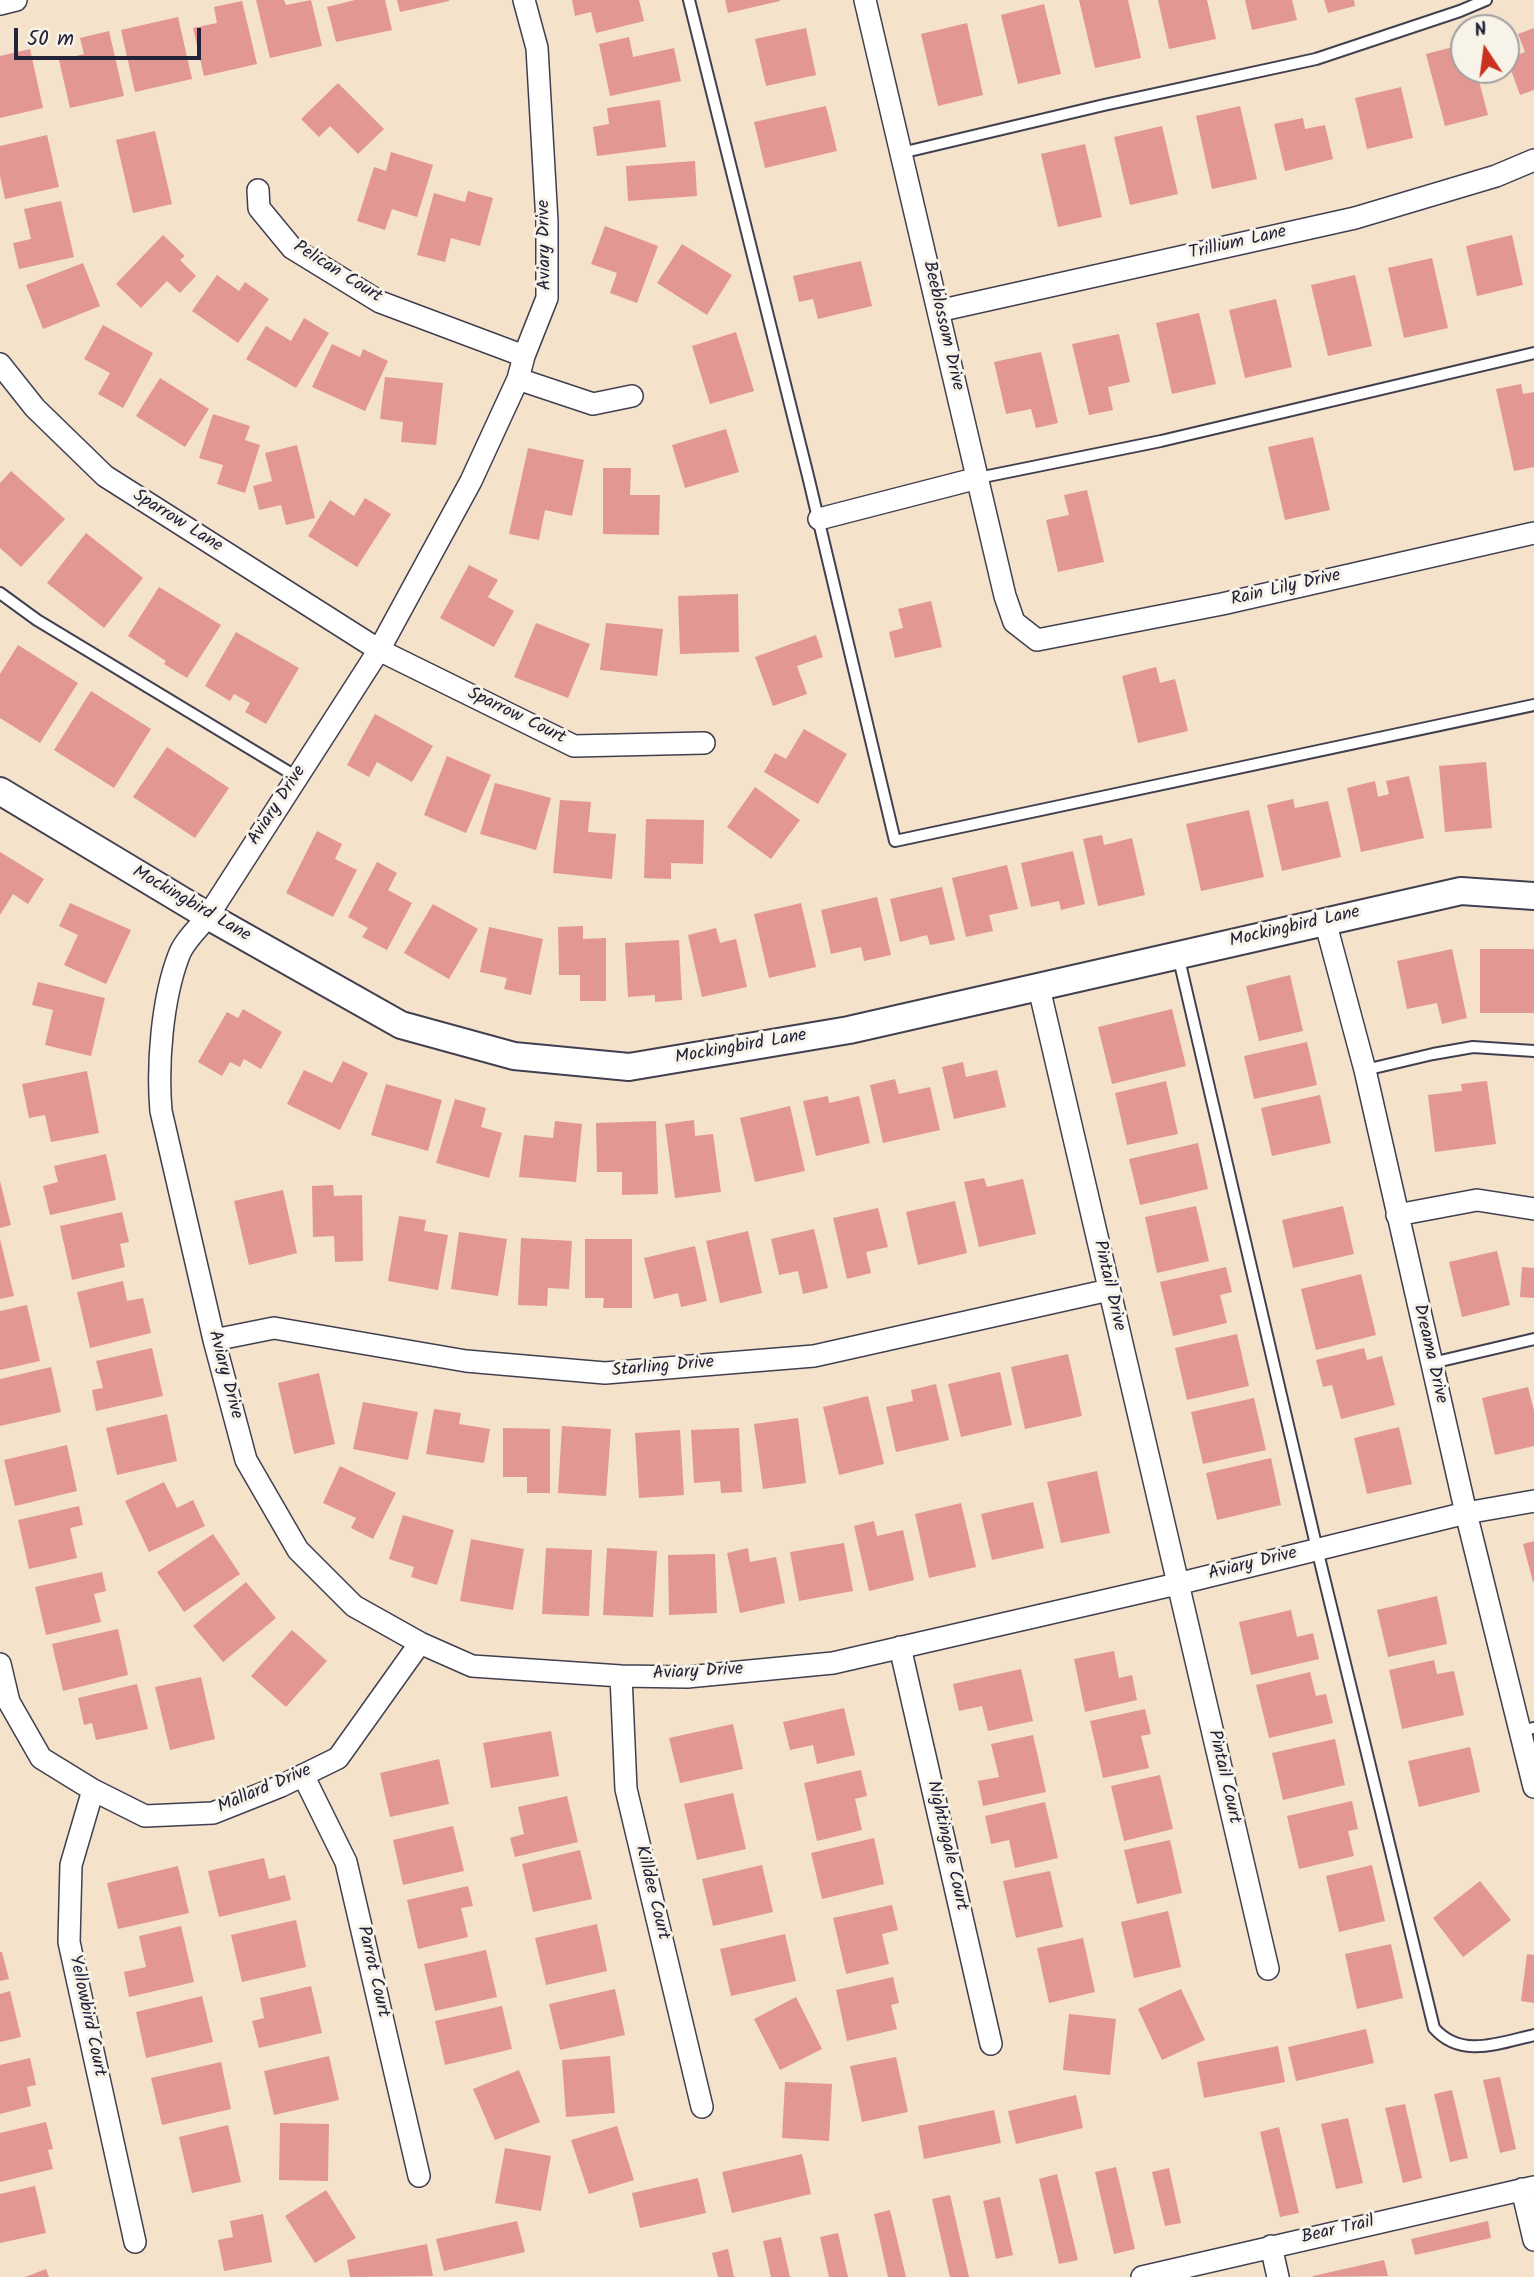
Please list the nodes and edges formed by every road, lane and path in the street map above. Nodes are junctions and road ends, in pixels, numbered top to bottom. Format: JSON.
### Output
{"nodes":[{"id":1,"x":16,"y":0,"type":"edge"},
{"id":2,"x":524,"y":0,"type":"edge"},
{"id":3,"x":689,"y":0,"type":"edge"},
{"id":4,"x":865,"y":0,"type":"edge"},
{"id":5,"x":1486,"y":0,"type":"edge"},
{"id":6,"x":0,"y":4,"type":"edge"},
{"id":7,"x":901,"y":153,"type":"junction"},
{"id":8,"x":1534,"y":160,"type":"edge"},
{"id":9,"x":258,"y":190,"type":"dead end"},
{"id":10,"x":938,"y":311,"type":"junction"},
{"id":11,"x":1534,"y":353,"type":"edge"},
{"id":12,"x":524,"y":356,"type":"junction"},
{"id":13,"x":0,"y":364,"type":"edge"},
{"id":14,"x":518,"y":379,"type":"junction"},
{"id":15,"x":632,"y":396,"type":"dead end"},
{"id":16,"x":978,"y":478,"type":"junction"},
{"id":17,"x":819,"y":519,"type":"junction"},
{"id":18,"x":1534,"y":533,"type":"edge"},
{"id":19,"x":0,"y":593,"type":"edge"},
{"id":20,"x":1037,"y":640,"type":"joint"},
{"id":21,"x":379,"y":650,"type":"junction"},
{"id":22,"x":1534,"y":705,"type":"edge"},
{"id":23,"x":704,"y":743,"type":"dead end"},
{"id":24,"x":297,"y":777,"type":"junction"},
{"id":25,"x":0,"y":791,"type":"edge"},
{"id":26,"x":1534,"y":896,"type":"edge"},
{"id":27,"x":208,"y":916,"type":"junction"},
{"id":28,"x":1325,"y":921,"type":"junction"},
{"id":29,"x":1178,"y":955,"type":"junction"},
{"id":30,"x":1040,"y":988,"type":"junction"},
{"id":31,"x":1534,"y":1051,"type":"edge"},
{"id":32,"x":1365,"y":1070,"type":"junction"},
{"id":33,"x":1534,"y":1209,"type":"edge"},
{"id":34,"x":1397,"y":1215,"type":"junction"},
{"id":35,"x":1109,"y":1290,"type":"junction"},
{"id":36,"x":1534,"y":1339,"type":"edge"},
{"id":37,"x":214,"y":1340,"type":"junction"},
{"id":38,"x":1432,"y":1363,"type":"junction"},
{"id":39,"x":1534,"y":1501,"type":"edge"},
{"id":40,"x":1466,"y":1513,"type":"junction"},
{"id":41,"x":1317,"y":1549,"type":"junction"},
{"id":42,"x":1177,"y":1584,"type":"junction"},
{"id":43,"x":420,"y":1643,"type":"junction"},
{"id":44,"x":900,"y":1647,"type":"junction"},
{"id":45,"x":0,"y":1664,"type":"edge"},
{"id":46,"x":621,"y":1676,"type":"junction"},
{"id":47,"x":1527,"y":1729,"type":"edge"},
{"id":48,"x":303,"y":1775,"type":"junction"},
{"id":49,"x":1534,"y":1787,"type":"edge"},
{"id":50,"x":93,"y":1790,"type":"junction"},
{"id":51,"x":1268,"y":1969,"type":"dead end"},
{"id":52,"x":1534,"y":2035,"type":"edge"},
{"id":53,"x":992,"y":2044,"type":"dead end"},
{"id":54,"x":702,"y":2107,"type":"dead end"},
{"id":55,"x":419,"y":2176,"type":"dead end"},
{"id":56,"x":1528,"y":2188,"type":"edge"},
{"id":57,"x":1534,"y":2240,"type":"edge"},
{"id":58,"x":135,"y":2242,"type":"dead end"},
{"id":59,"x":1271,"y":2246,"type":"junction"},
{"id":60,"x":1142,"y":2277,"type":"edge"},
{"id":61,"x":1279,"y":2277,"type":"edge"}],
"edges":[{"from":1,"to":6,"type":"street"},
{"from":2,"to":12,"type":"street","name":"Aviary Drive"},
{"from":3,"to":17,"type":"lane"},
{"from":4,"to":7,"type":"street","name":"Beeblossom Drive"},
{"from":5,"to":7,"type":"lane"},
{"from":7,"to":10,"type":"street","name":"Beeblossom Drive"},
{"from":8,"to":10,"type":"street","name":"Trillium Lane"},
{"from":9,"to":12,"type":"street","name":"Pelican Court"},
{"from":10,"to":16,"type":"street","name":"Beeblossom Drive"},
{"from":11,"to":16,"type":"lane"},
{"from":12,"to":14,"type":"street","name":"Aviary Drive"},
{"from":13,"to":21,"type":"street","name":"Sparrow Lane"},
{"from":14,"to":15,"type":"street"},
{"from":14,"to":21,"type":"street","name":"Aviary Drive"},
{"from":16,"to":17,"type":"street"},
{"from":16,"to":20,"type":"street","name":"Beeblossom Drive"},
{"from":17,"to":22,"type":"lane"},
{"from":18,"to":20,"type":"street","name":"Rain Lily Drive"},
{"from":19,"to":24,"type":"lane"},
{"from":21,"to":23,"type":"street","name":"Sparrow Court"},
{"from":21,"to":24,"type":"street","name":"Aviary Drive"},
{"from":24,"to":27,"type":"street","name":"Aviary Drive"},
{"from":25,"to":27,"type":"street","name":"Mockingbird Lane"},
{"from":26,"to":28,"type":"street","name":"Mockingbird Lane"},
{"from":27,"to":30,"type":"street","name":"Mockingbird Lane"},
{"from":27,"to":37,"type":"street","name":"Aviary Drive"},
{"from":28,"to":29,"type":"street","name":"Mockingbird Lane"},
{"from":28,"to":32,"type":"street","name":"Dreama Drive"},
{"from":29,"to":30,"type":"street","name":"Mockingbird Lane"},
{"from":29,"to":41,"type":"lane"},
{"from":30,"to":35,"type":"street","name":"Pintail Drive"},
{"from":31,"to":32,"type":"lane"},
{"from":32,"to":34,"type":"street","name":"Dreama Drive"},
{"from":33,"to":34,"type":"street"},
{"from":34,"to":38,"type":"street","name":"Dreama Drive"},
{"from":35,"to":37,"type":"street","name":"Starling Drive"},
{"from":35,"to":42,"type":"street","name":"Pintail Drive"},
{"from":36,"to":38,"type":"lane"},
{"from":37,"to":43,"type":"street","name":"Aviary Drive"},
{"from":38,"to":40,"type":"street","name":"Dreama Drive"},
{"from":39,"to":40,"type":"street","name":"Aviary Drive"},
{"from":40,"to":41,"type":"street","name":"Aviary Drive"},
{"from":40,"to":47,"type":"street","name":"Dreama Drive"},
{"from":41,"to":42,"type":"street","name":"Aviary Drive"},
{"from":41,"to":52,"type":"lane"},
{"from":42,"to":44,"type":"street","name":"Aviary Drive"},
{"from":42,"to":51,"type":"street","name":"Pintail Court"},
{"from":43,"to":46,"type":"street","name":"Aviary Drive"},
{"from":43,"to":48,"type":"street","name":"Mallard Drive"},
{"from":44,"to":46,"type":"street","name":"Aviary Drive"},
{"from":44,"to":53,"type":"street","name":"Nightingale Court"},
{"from":45,"to":50,"type":"street","name":"Mallard Drive"},
{"from":46,"to":54,"type":"street","name":"Killdee Court"},
{"from":47,"to":49,"type":"street","name":"Dreama Drive"},
{"from":48,"to":50,"type":"street","name":"Mallard Drive"},
{"from":48,"to":55,"type":"street","name":"Parrot Court"},
{"from":50,"to":58,"type":"street","name":"Yellowbird Court"},
{"from":56,"to":57,"type":"street"},
{"from":56,"to":59,"type":"street","name":"Bear Trail"},
{"from":59,"to":60,"type":"street","name":"Bear Trail"},
{"from":59,"to":61,"type":"street"}]}
